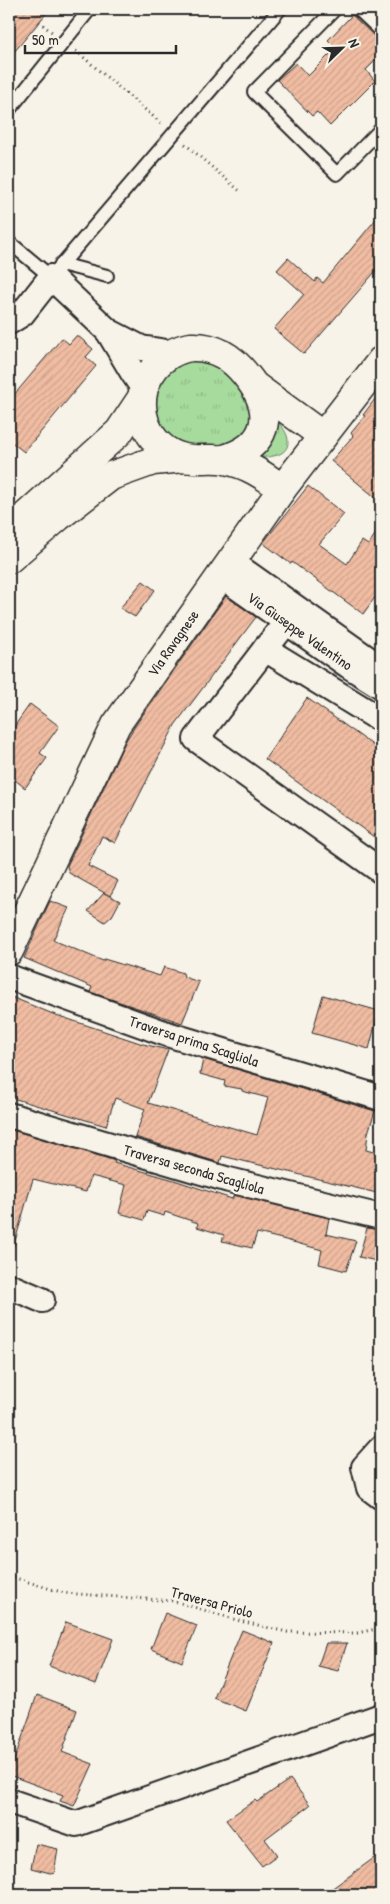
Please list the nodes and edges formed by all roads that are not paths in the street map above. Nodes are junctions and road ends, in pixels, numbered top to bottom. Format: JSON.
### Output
{"nodes":[{"id":1,"x":90,"y":9,"type":"edge"},
{"id":2,"x":280,"y":9,"type":"edge"},
{"id":3,"x":335,"y":9,"type":"edge"},
{"id":4,"x":358,"y":9,"type":"edge"},
{"id":5,"x":381,"y":31,"type":"edge"},
{"id":6,"x":9,"y":110,"type":"edge"},
{"id":7,"x":381,"y":129,"type":"edge"},
{"id":8,"x":9,"y":242,"type":"edge"},
{"id":9,"x":56,"y":270,"type":"junction"},
{"id":10,"x":107,"y":276,"type":"dead end"},
{"id":11,"x":9,"y":322,"type":"edge"},
{"id":12,"x":108,"y":331,"type":"junction"},
{"id":13,"x":173,"y":353,"type":"junction"},
{"id":14,"x":381,"y":361,"type":"edge"},
{"id":15,"x":256,"y":387,"type":"junction"},
{"id":16,"x":142,"y":393,"type":"junction"},
{"id":17,"x":323,"y":436,"type":"junction"},
{"id":18,"x":184,"y":458,"type":"junction"},
{"id":19,"x":224,"y":459,"type":"junction"},
{"id":20,"x":282,"y":489,"type":"junction"},
{"id":21,"x":9,"y":531,"type":"edge"},
{"id":22,"x":9,"y":559,"type":"edge"},
{"id":23,"x":225,"y":568,"type":"junction"},
{"id":24,"x":292,"y":616,"type":"junction"},
{"id":25,"x":265,"y":649,"type":"junction"},
{"id":26,"x":381,"y":667,"type":"edge"},
{"id":27,"x":381,"y":686,"type":"edge"},
{"id":28,"x":381,"y":720,"type":"edge"},
{"id":29,"x":381,"y":871,"type":"edge"},
{"id":30,"x":9,"y":951,"type":"edge"},
{"id":31,"x":9,"y":977,"type":"edge"},
{"id":32,"x":381,"y":1098,"type":"edge"},
{"id":33,"x":9,"y":1115,"type":"edge"},
{"id":34,"x":381,"y":1217,"type":"edge"},
{"id":35,"x":9,"y":1286,"type":"edge"},
{"id":36,"x":42,"y":1300,"type":"dead end"},
{"id":37,"x":381,"y":1448,"type":"edge"},
{"id":38,"x":381,"y":1497,"type":"edge"},
{"id":39,"x":381,"y":1716,"type":"edge"},
{"id":40,"x":9,"y":1801,"type":"edge"}],
"edges":[{"from":1,"to":6,"type":"lane"},
{"from":2,"to":9,"type":"lane"},
{"from":3,"to":7,"type":"lane"},
{"from":4,"to":5,"type":"lane"},
{"from":8,"to":9,"type":"lane"},
{"from":9,"to":10,"type":"lane"},
{"from":9,"to":11,"type":"street"},
{"from":9,"to":12,"type":"street"},
{"from":12,"to":13,"type":"street"},
{"from":12,"to":16,"type":"street"},
{"from":13,"to":15,"type":"main road"},
{"from":13,"to":16,"type":"main road"},
{"from":14,"to":17,"type":"main road","name":"Via Ravagnese"},
{"from":15,"to":17,"type":"main road"},
{"from":15,"to":19,"type":"main road"},
{"from":16,"to":18,"type":"main road"},
{"from":16,"to":21,"type":"main road"},
{"from":17,"to":20,"type":"main road","name":"Via Ravagnese"},
{"from":18,"to":19,"type":"main road"},
{"from":18,"to":22,"type":"main road"},
{"from":19,"to":20,"type":"main road"},
{"from":20,"to":23,"type":"main road","name":"Via Ravagnese"},
{"from":23,"to":24,"type":"street","name":"Via Giuseppe Valentino"},
{"from":23,"to":30,"type":"main road","name":"Via Ravagnese"},
{"from":24,"to":25,"type":"street"},
{"from":24,"to":26,"type":"street","name":"Via Giuseppe Valentino"},
{"from":24,"to":27,"type":"street","name":"Via Giuseppe Valentino"},
{"from":25,"to":28,"type":"street"},
{"from":25,"to":29,"type":"street"},
{"from":31,"to":32,"type":"street","name":"Traversa prima Scagliola"},
{"from":33,"to":34,"type":"street","name":"Traversa seconda Scagliola"},
{"from":35,"to":36,"type":"street"},
{"from":37,"to":38,"type":"street"},
{"from":39,"to":40,"type":"street"}]}
